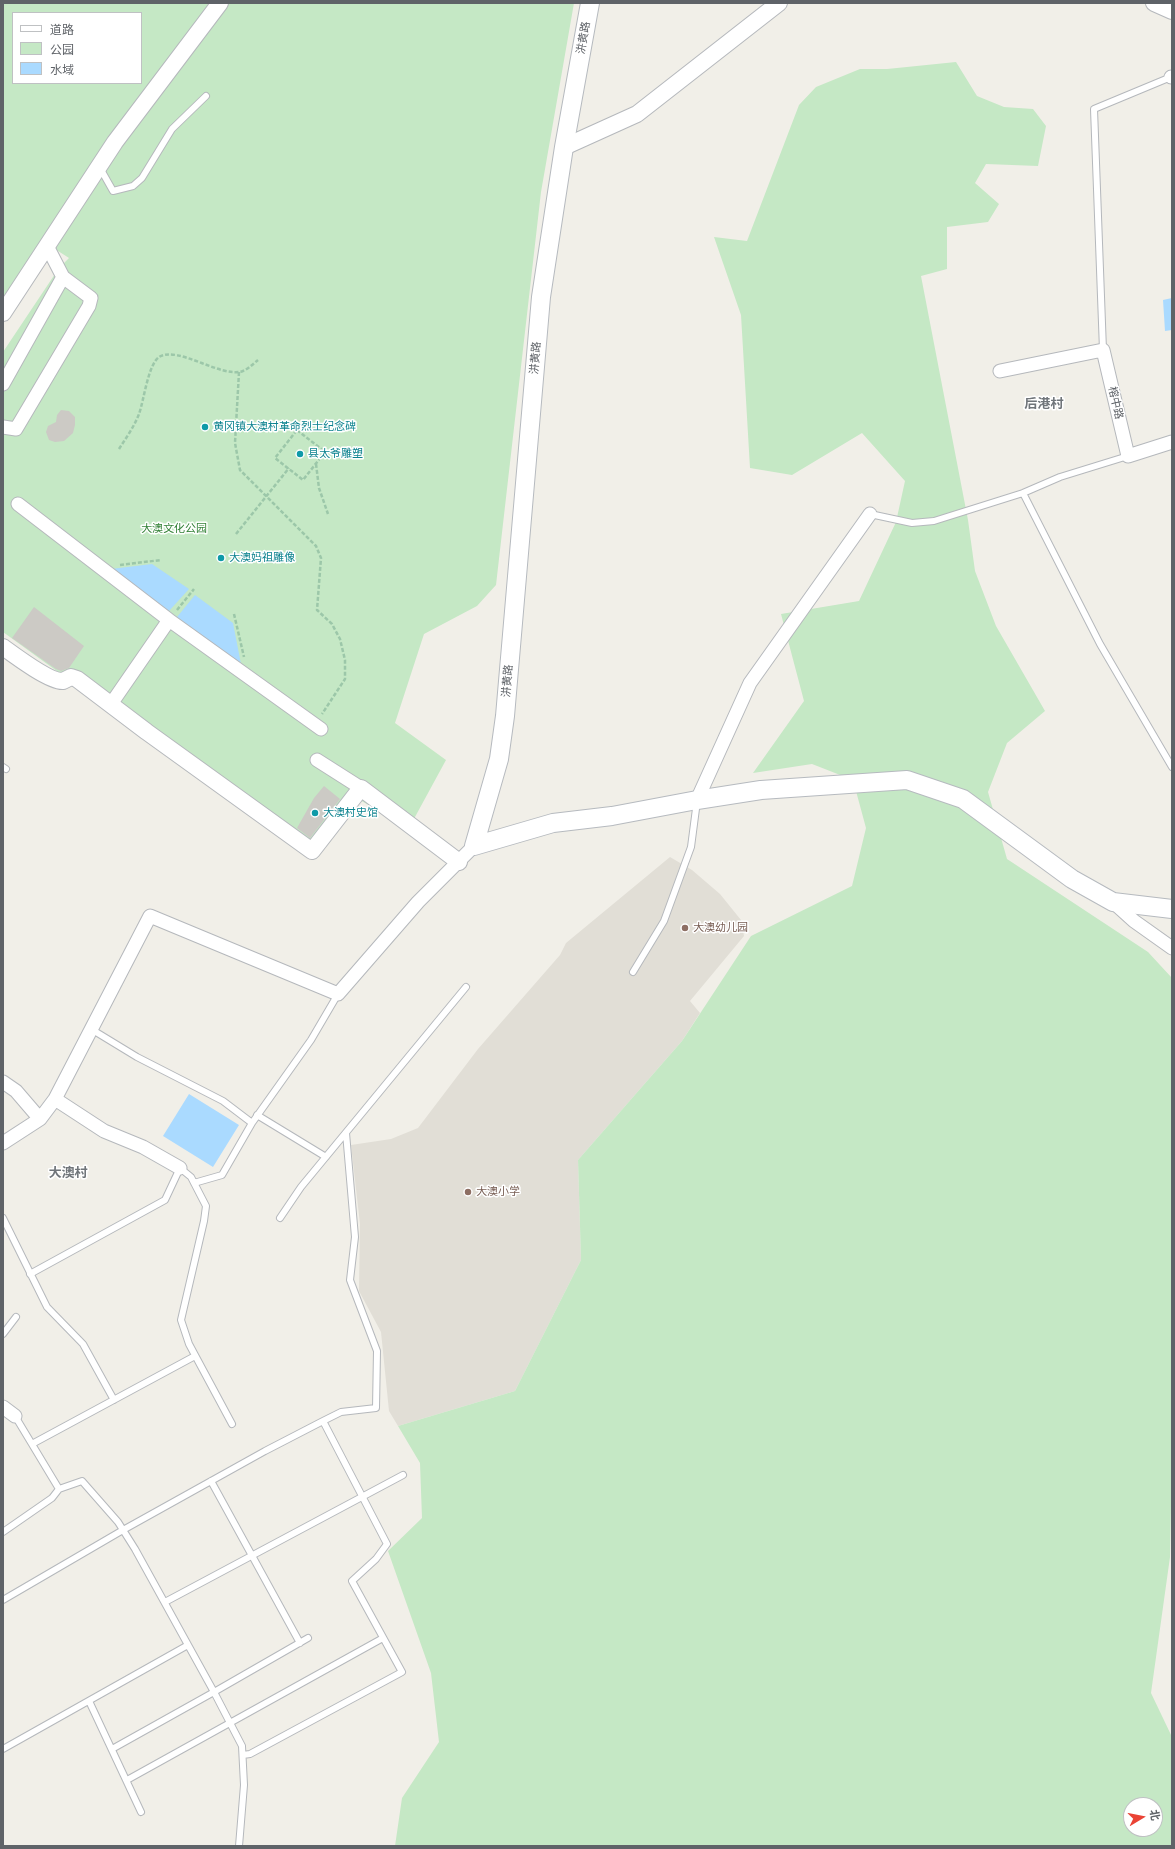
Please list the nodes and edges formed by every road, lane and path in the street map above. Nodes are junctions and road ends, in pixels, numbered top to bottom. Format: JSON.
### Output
{"nodes":[{"id":1,"x":220,"y":3,"type":"edge"},
{"id":2,"x":590,"y":3,"type":"edge"},
{"id":3,"x":779,"y":3,"type":"edge"},
{"id":4,"x":1154,"y":3,"type":"edge"},
{"id":5,"x":1172,"y":11,"type":"edge"},
{"id":6,"x":1171,"y":77,"type":"edge"},
{"id":7,"x":206,"y":96,"type":"dead end"},
{"id":8,"x":564,"y":147,"type":"junction"},
{"id":9,"x":99,"y":166,"type":"junction"},
{"id":10,"x":47,"y":246,"type":"junction"},
{"id":11,"x":63,"y":277,"type":"junction"},
{"id":12,"x":3,"y":313,"type":"edge"},
{"id":13,"x":1103,"y":350,"type":"junction"},
{"id":14,"x":258,"y":360,"type":"dead end"},
{"id":15,"x":1000,"y":371,"type":"dead end"},
{"id":16,"x":239,"y":372,"type":"junction"},
{"id":17,"x":3,"y":384,"type":"edge"},
{"id":18,"x":3,"y":427,"type":"edge"},
{"id":19,"x":1172,"y":442,"type":"edge"},
{"id":20,"x":119,"y":449,"type":"dead end"},
{"id":21,"x":1128,"y":456,"type":"junction"},
{"id":22,"x":316,"y":464,"type":"junction"},
{"id":23,"x":289,"y":468,"type":"junction"},
{"id":24,"x":1023,"y":493,"type":"junction"},
{"id":25,"x":267,"y":498,"type":"junction"},
{"id":26,"x":18,"y":504,"type":"dead end"},
{"id":27,"x":328,"y":514,"type":"dead end"},
{"id":28,"x":870,"y":514,"type":"joint"},
{"id":29,"x":236,"y":534,"type":"dead end"},
{"id":30,"x":161,"y":560,"type":"dead end"},
{"id":31,"x":99,"y":566,"type":"junction"},
{"id":32,"x":194,"y":589,"type":"dead end"},
{"id":33,"x":183,"y":602,"type":"dead end"},
{"id":34,"x":234,"y":614,"type":"dead end"},
{"id":35,"x":169,"y":620,"type":"junction"},
{"id":36,"x":3,"y":647,"type":"edge"},
{"id":37,"x":248,"y":676,"type":"junction"},
{"id":38,"x":111,"y":704,"type":"junction"},
{"id":39,"x":318,"y":727,"type":"joint"},
{"id":40,"x":317,"y":760,"type":"dead end"},
{"id":41,"x":1172,"y":767,"type":"edge"},
{"id":42,"x":361,"y":788,"type":"junction"},
{"id":43,"x":697,"y":800,"type":"junction"},
{"id":44,"x":474,"y":846,"type":"junction"},
{"id":45,"x":459,"y":862,"type":"junction"},
{"id":46,"x":1113,"y":902,"type":"junction"},
{"id":47,"x":1172,"y":909,"type":"edge"},
{"id":48,"x":1172,"y":948,"type":"edge"},
{"id":49,"x":633,"y":972,"type":"dead end"},
{"id":50,"x":466,"y":987,"type":"dead end"},
{"id":51,"x":338,"y":994,"type":"junction"},
{"id":52,"x":91,"y":1029,"type":"junction"},
{"id":53,"x":3,"y":1082,"type":"edge"},
{"id":54,"x":54,"y":1099,"type":"junction"},
{"id":55,"x":257,"y":1115,"type":"junction"},
{"id":56,"x":40,"y":1119,"type":"junction"},
{"id":57,"x":252,"y":1123,"type":"junction"},
{"id":58,"x":346,"y":1133,"type":"junction"},
{"id":59,"x":3,"y":1143,"type":"edge"},
{"id":60,"x":326,"y":1157,"type":"junction"},
{"id":61,"x":180,"y":1168,"type":"junction"},
{"id":62,"x":194,"y":1183,"type":"junction"},
{"id":63,"x":3,"y":1218,"type":"edge"},
{"id":64,"x":280,"y":1218,"type":"dead end"},
{"id":65,"x":30,"y":1274,"type":"junction"},
{"id":66,"x":16,"y":1316,"type":"dead end"},
{"id":67,"x":3,"y":1334,"type":"edge"},
{"id":68,"x":195,"y":1356,"type":"junction"},
{"id":69,"x":114,"y":1400,"type":"junction"},
{"id":70,"x":3,"y":1407,"type":"edge"},
{"id":71,"x":15,"y":1416,"type":"joint"},
{"id":72,"x":323,"y":1421,"type":"junction"},
{"id":73,"x":232,"y":1424,"type":"dead end"},
{"id":74,"x":32,"y":1444,"type":"junction"},
{"id":75,"x":403,"y":1475,"type":"dead end"},
{"id":76,"x":211,"y":1481,"type":"junction"},
{"id":77,"x":59,"y":1489,"type":"junction"},
{"id":78,"x":362,"y":1496,"type":"junction"},
{"id":79,"x":123,"y":1530,"type":"junction"},
{"id":80,"x":3,"y":1532,"type":"edge"},
{"id":81,"x":3,"y":1600,"type":"edge"},
{"id":82,"x":165,"y":1602,"type":"junction"},
{"id":83,"x":308,"y":1638,"type":"dead end"},
{"id":84,"x":383,"y":1638,"type":"junction"},
{"id":85,"x":300,"y":1642,"type":"junction"},
{"id":86,"x":188,"y":1645,"type":"junction"},
{"id":87,"x":214,"y":1692,"type":"junction"},
{"id":88,"x":89,"y":1701,"type":"junction"},
{"id":89,"x":230,"y":1723,"type":"junction"},
{"id":90,"x":112,"y":1748,"type":"junction"},
{"id":91,"x":3,"y":1749,"type":"edge"},
{"id":92,"x":243,"y":1755,"type":"junction"},
{"id":93,"x":126,"y":1780,"type":"junction"},
{"id":94,"x":141,"y":1812,"type":"dead end"},
{"id":95,"x":239,"y":1846,"type":"edge"}],
"edges":[{"from":1,"to":9,"type":"street"},
{"from":2,"to":8,"type":"main road","name":"汫黄路"},
{"from":3,"to":8,"type":"street"},
{"from":4,"to":5,"type":"street"},
{"from":6,"to":13,"type":"lane"},
{"from":7,"to":9,"type":"lane"},
{"from":8,"to":44,"type":"main road","name":"汫黄路"},
{"from":9,"to":10,"type":"street"},
{"from":10,"to":11,"type":"street"},
{"from":10,"to":12,"type":"street"},
{"from":11,"to":17,"type":"street"},
{"from":11,"to":18,"type":"street"},
{"from":13,"to":15,"type":"street"},
{"from":13,"to":21,"type":"street","name":"榕中路"},
{"from":14,"to":16,"type":"path"},
{"from":16,"to":20,"type":"path"},
{"from":16,"to":25,"type":"path"},
{"from":19,"to":21,"type":"street"},
{"from":21,"to":24,"type":"lane"},
{"from":22,"to":23,"type":"path"},
{"from":22,"to":23,"type":"path"},
{"from":22,"to":27,"type":"path"},
{"from":23,"to":25,"type":"path"},
{"from":24,"to":28,"type":"lane"},
{"from":24,"to":41,"type":"lane"},
{"from":25,"to":29,"type":"path"},
{"from":25,"to":39,"type":"path"},
{"from":26,"to":31,"type":"street"},
{"from":28,"to":43,"type":"street"},
{"from":30,"to":31,"type":"path"},
{"from":31,"to":35,"type":"street"},
{"from":32,"to":33,"type":"path"},
{"from":34,"to":37,"type":"path"},
{"from":35,"to":37,"type":"street"},
{"from":35,"to":38,"type":"street"},
{"from":36,"to":38,"type":"street"},
{"from":37,"to":39,"type":"street"},
{"from":38,"to":42,"type":"street"},
{"from":40,"to":42,"type":"street"},
{"from":42,"to":45,"type":"street"},
{"from":43,"to":44,"type":"main road"},
{"from":43,"to":46,"type":"main road"},
{"from":43,"to":49,"type":"lane"},
{"from":44,"to":45,"type":"street"},
{"from":45,"to":51,"type":"street"},
{"from":46,"to":47,"type":"main road"},
{"from":46,"to":48,"type":"street"},
{"from":50,"to":58,"type":"lane"},
{"from":51,"to":52,"type":"street"},
{"from":51,"to":55,"type":"lane"},
{"from":52,"to":54,"type":"street"},
{"from":52,"to":57,"type":"lane"},
{"from":53,"to":56,"type":"street"},
{"from":54,"to":56,"type":"street"},
{"from":54,"to":61,"type":"street"},
{"from":55,"to":57,"type":"lane"},
{"from":55,"to":60,"type":"lane"},
{"from":56,"to":59,"type":"street"},
{"from":57,"to":62,"type":"lane"},
{"from":58,"to":60,"type":"lane"},
{"from":58,"to":72,"type":"lane"},
{"from":60,"to":64,"type":"lane"},
{"from":61,"to":62,"type":"lane"},
{"from":61,"to":65,"type":"lane"},
{"from":62,"to":68,"type":"lane"},
{"from":63,"to":65,"type":"lane"},
{"from":65,"to":69,"type":"lane"},
{"from":66,"to":67,"type":"lane"},
{"from":68,"to":69,"type":"lane"},
{"from":68,"to":73,"type":"lane"},
{"from":69,"to":74,"type":"lane"},
{"from":70,"to":71,"type":"street"},
{"from":71,"to":74,"type":"lane"},
{"from":72,"to":76,"type":"lane"},
{"from":72,"to":78,"type":"lane"},
{"from":74,"to":77,"type":"lane"},
{"from":75,"to":78,"type":"lane"},
{"from":76,"to":79,"type":"lane"},
{"from":76,"to":85,"type":"lane"},
{"from":77,"to":79,"type":"lane"},
{"from":77,"to":80,"type":"lane"},
{"from":78,"to":82,"type":"lane"},
{"from":78,"to":84,"type":"lane"},
{"from":79,"to":81,"type":"lane"},
{"from":79,"to":82,"type":"lane"},
{"from":82,"to":86,"type":"lane"},
{"from":83,"to":85,"type":"lane"},
{"from":84,"to":89,"type":"lane"},
{"from":84,"to":92,"type":"lane"},
{"from":85,"to":87,"type":"lane"},
{"from":86,"to":87,"type":"lane"},
{"from":86,"to":88,"type":"lane"},
{"from":87,"to":89,"type":"lane"},
{"from":87,"to":90,"type":"lane"},
{"from":88,"to":90,"type":"lane"},
{"from":88,"to":91,"type":"lane"},
{"from":89,"to":92,"type":"lane"},
{"from":89,"to":93,"type":"lane"},
{"from":90,"to":93,"type":"lane"},
{"from":92,"to":95,"type":"lane"},
{"from":93,"to":94,"type":"lane"}]}
